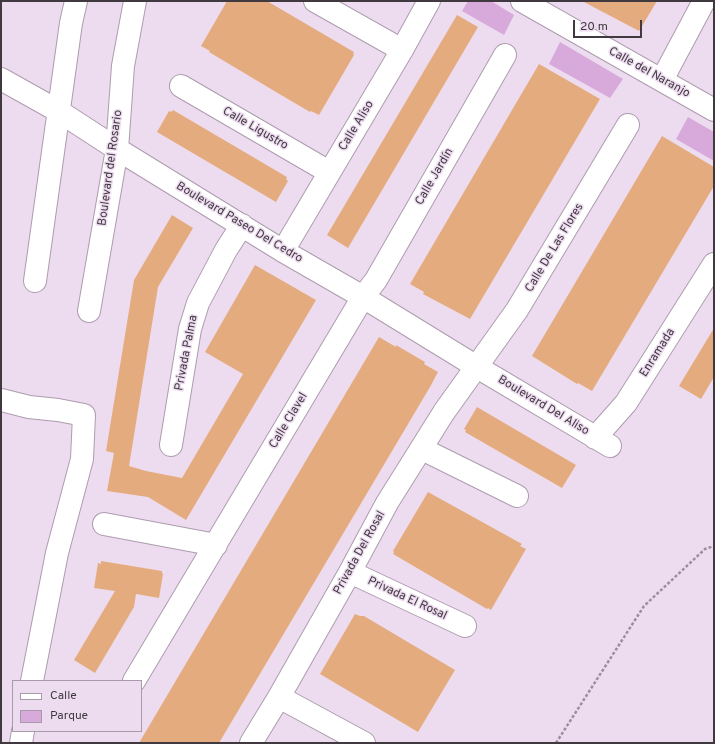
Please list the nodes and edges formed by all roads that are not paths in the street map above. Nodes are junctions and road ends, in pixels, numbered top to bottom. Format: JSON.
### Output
{"nodes":[{"id":1,"x":76,"y":1,"type":"edge"},
{"id":2,"x":135,"y":1,"type":"edge"},
{"id":3,"x":316,"y":1,"type":"edge"},
{"id":4,"x":429,"y":1,"type":"edge"},
{"id":5,"x":704,"y":1,"type":"edge"},
{"id":6,"x":532,"y":3,"type":"edge"},
{"id":7,"x":402,"y":50,"type":"junction"},
{"id":8,"x":505,"y":55,"type":"dead end"},
{"id":9,"x":1,"y":79,"type":"edge"},
{"id":10,"x":662,"y":80,"type":"junction"},
{"id":11,"x":182,"y":86,"type":"dead end"},
{"id":12,"x":714,"y":110,"type":"edge"},
{"id":13,"x":60,"y":112,"type":"junction"},
{"id":14,"x":628,"y":125,"type":"dead end"},
{"id":15,"x":116,"y":149,"type":"junction"},
{"id":16,"x":329,"y":172,"type":"junction"},
{"id":17,"x":242,"y":225,"type":"junction"},
{"id":18,"x":283,"y":250,"type":"junction"},
{"id":19,"x":714,"y":264,"type":"edge"},
{"id":20,"x":35,"y":281,"type":"dead end"},
{"id":21,"x":363,"y":297,"type":"junction"},
{"id":22,"x":89,"y":311,"type":"dead end"},
{"id":23,"x":476,"y":367,"type":"junction"},
{"id":24,"x":1,"y":400,"type":"edge"},
{"id":25,"x":603,"y":442,"type":"joint"},
{"id":26,"x":171,"y":444,"type":"dead end"},
{"id":27,"x":422,"y":449,"type":"junction"},
{"id":28,"x":517,"y":496,"type":"dead end"},
{"id":29,"x":104,"y":524,"type":"dead end"},
{"id":30,"x":216,"y":545,"type":"junction"},
{"id":31,"x":350,"y":572,"type":"junction"},
{"id":32,"x":465,"y":626,"type":"dead end"},
{"id":33,"x":32,"y":680,"type":"edge"},
{"id":34,"x":135,"y":680,"type":"edge"},
{"id":35,"x":278,"y":697,"type":"junction"},
{"id":36,"x":23,"y":732,"type":"edge"},
{"id":37,"x":21,"y":743,"type":"edge"},
{"id":38,"x":251,"y":743,"type":"edge"},
{"id":39,"x":364,"y":743,"type":"edge"}],
"edges":[{"from":1,"to":13,"type":"street"},
{"from":2,"to":15,"type":"street","name":"Boulevard del Rosario"},
{"from":3,"to":7,"type":"street"},
{"from":4,"to":7,"type":"street","name":"Calle Aliso"},
{"from":5,"to":10,"type":"street"},
{"from":6,"to":10,"type":"street","name":"Calle del Naranjo"},
{"from":7,"to":16,"type":"street","name":"Calle Aliso"},
{"from":8,"to":21,"type":"street","name":"Calle Jardín"},
{"from":9,"to":13,"type":"street","name":"Boulevard Paseo Del Cedro"},
{"from":10,"to":12,"type":"street","name":"Calle del Naranjo"},
{"from":11,"to":16,"type":"street","name":"Calle Ligustro"},
{"from":13,"to":15,"type":"street","name":"Boulevard Paseo Del Cedro"},
{"from":13,"to":20,"type":"street"},
{"from":14,"to":23,"type":"street","name":"Calle De Las Flores"},
{"from":15,"to":17,"type":"street","name":"Boulevard Paseo Del Cedro"},
{"from":15,"to":22,"type":"street","name":"Boulevard del Rosario"},
{"from":16,"to":18,"type":"street","name":"Calle Aliso"},
{"from":17,"to":18,"type":"street","name":"Boulevard Paseo Del Cedro"},
{"from":17,"to":26,"type":"street","name":"Privada Palma"},
{"from":18,"to":21,"type":"street","name":"Boulevard Paseo Del Cedro"},
{"from":19,"to":25,"type":"street","name":"Enramada"},
{"from":21,"to":23,"type":"street","name":"Boulevard Paseo Del Cedro"},
{"from":21,"to":30,"type":"street","name":"Calle Clavel"},
{"from":23,"to":25,"type":"street","name":"Boulevard Del Aliso"},
{"from":23,"to":27,"type":"street","name":"Privada Del Rosal"},
{"from":24,"to":33,"type":"street"},
{"from":27,"to":28,"type":"street"},
{"from":27,"to":31,"type":"street","name":"Privada Del Rosal"},
{"from":29,"to":30,"type":"street"},
{"from":30,"to":34,"type":"street","name":"Calle Clavel"},
{"from":31,"to":32,"type":"street","name":"Privada El Rosal"},
{"from":31,"to":35,"type":"street","name":"Privada Del Rosal"},
{"from":35,"to":38,"type":"street","name":"Privada Del Rosal"},
{"from":35,"to":39,"type":"street"},
{"from":36,"to":37,"type":"street"}]}
